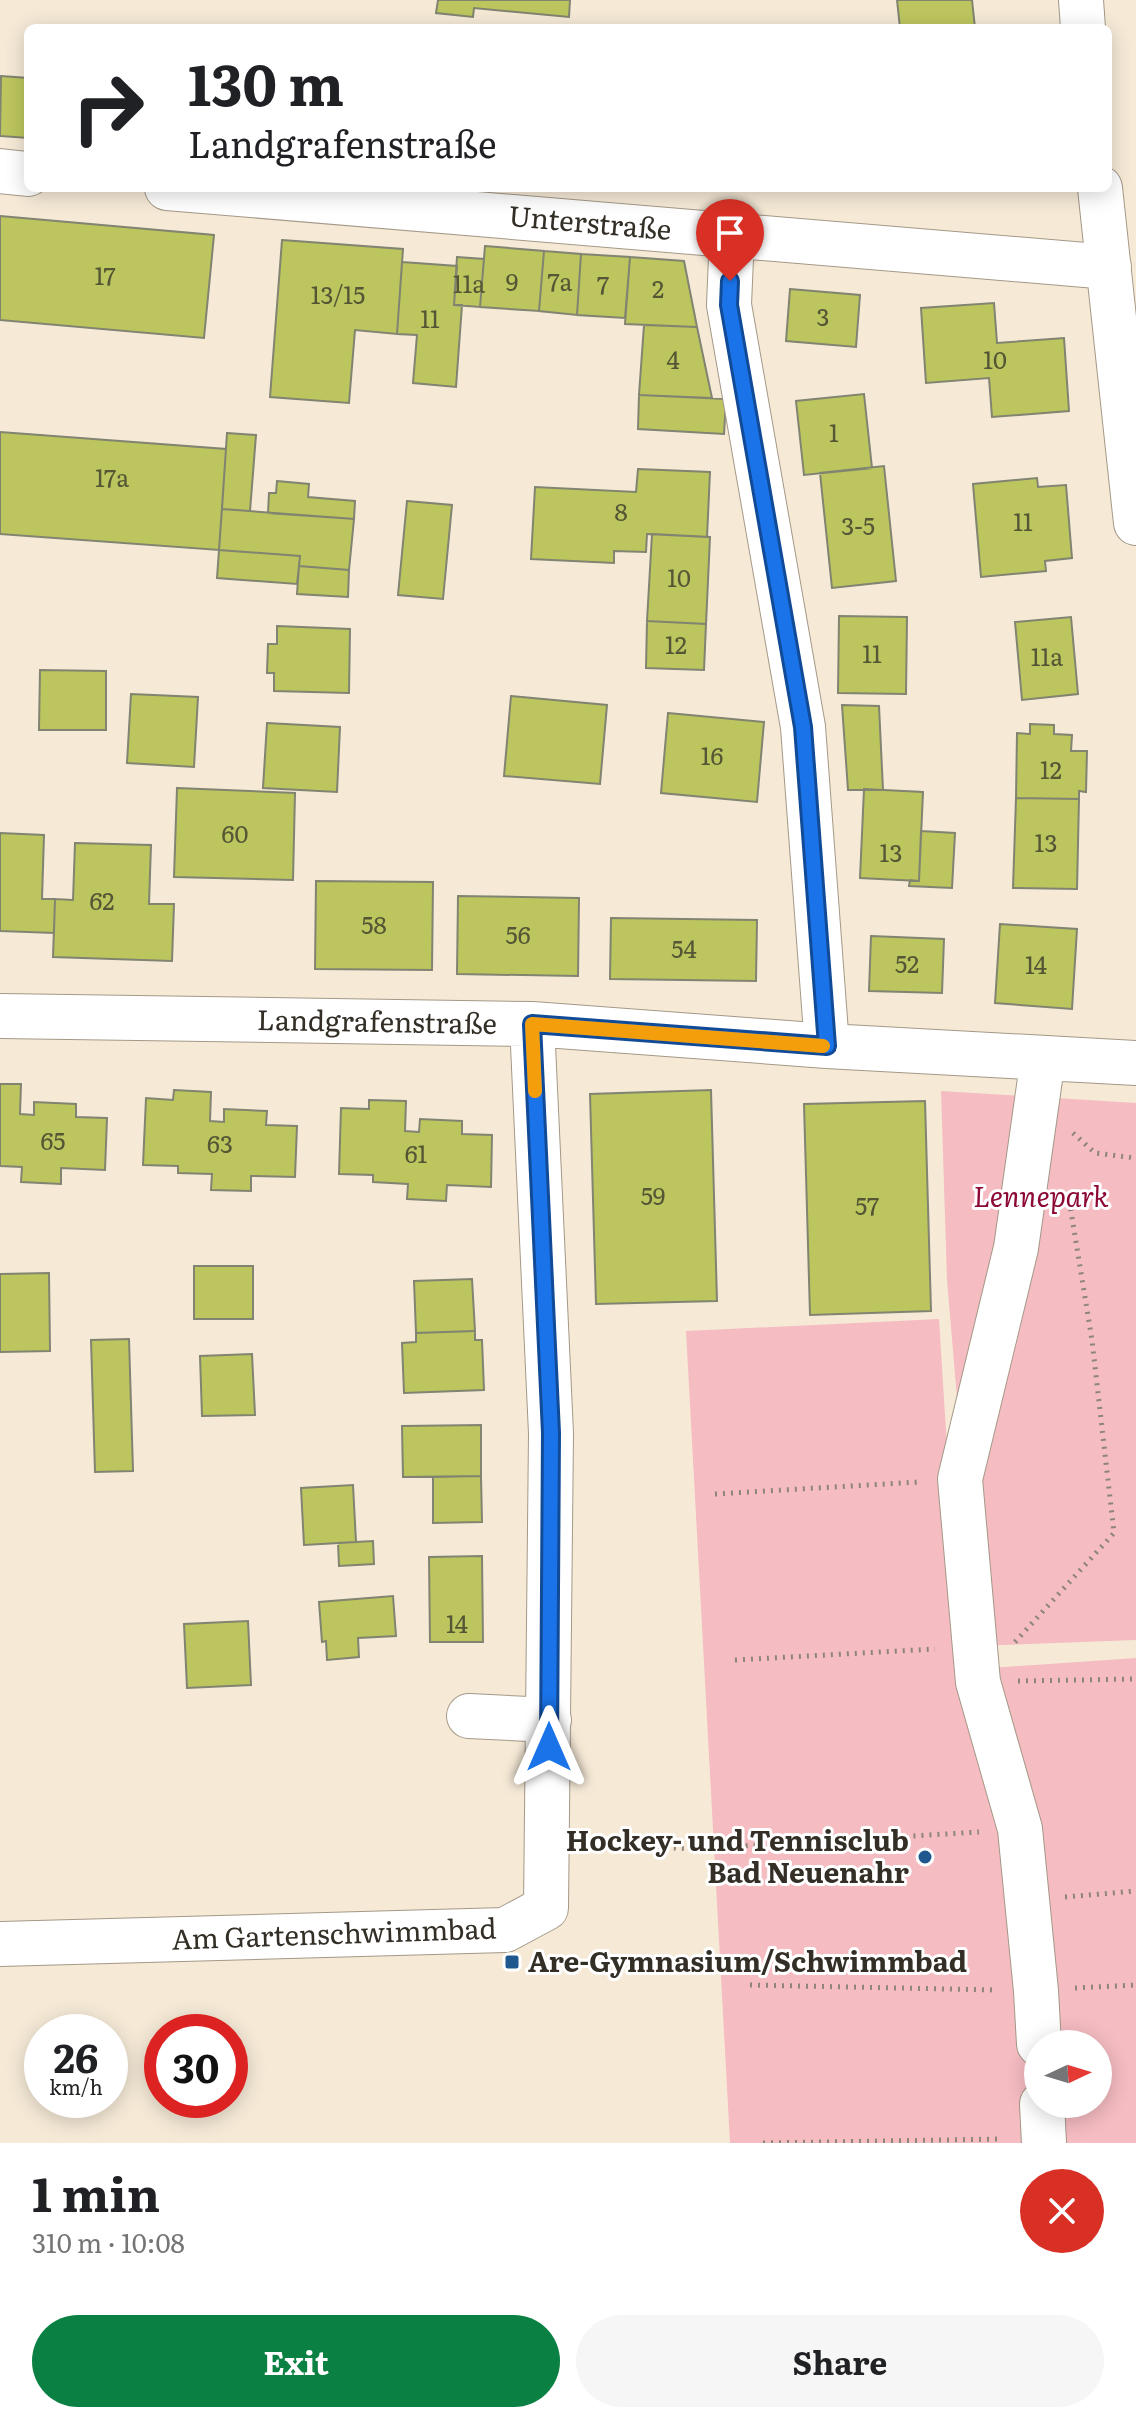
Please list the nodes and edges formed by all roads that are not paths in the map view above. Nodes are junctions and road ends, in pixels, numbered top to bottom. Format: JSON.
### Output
{"nodes":[{"id":1,"x":1081,"y":0,"type":"edge"},
{"id":2,"x":1083,"y":24,"type":"edge"},
{"id":3,"x":0,"y":171,"type":"edge"},
{"id":4,"x":24,"y":174,"type":"edge"},
{"id":5,"x":216,"y":192,"type":"edge"},
{"id":6,"x":1100,"y":192,"type":"edge"},
{"id":7,"x":732,"y":234,"type":"junction"},
{"id":8,"x":1109,"y":267,"type":"junction"},
{"id":9,"x":1136,"y":523,"type":"edge"},
{"id":10,"x":0,"y":1016,"type":"edge"},
{"id":11,"x":532,"y":1024,"type":"junction"},
{"id":12,"x":827,"y":1046,"type":"junction"},
{"id":13,"x":1043,"y":1058,"type":"junction"},
{"id":14,"x":1136,"y":1063,"type":"edge"},
{"id":15,"x":469,"y":1716,"type":"dead end"},
{"id":16,"x":549,"y":1720,"type":"junction"},
{"id":17,"x":0,"y":1944,"type":"edge"},
{"id":18,"x":1038,"y":2030,"type":"edge"}],
"edges":[{"from":1,"to":2,"type":"street"},
{"from":3,"to":4,"type":"street"},
{"from":5,"to":7,"type":"street","name":"Unterstraße"},
{"from":6,"to":8,"type":"street"},
{"from":7,"to":8,"type":"street","name":"Unterstraße"},
{"from":7,"to":12,"type":"street"},
{"from":8,"to":9,"type":"street"},
{"from":10,"to":11,"type":"street","name":"Landgrafenstraße"},
{"from":11,"to":12,"type":"street","name":"Landgrafenstraße"},
{"from":11,"to":16,"type":"street","name":"Am Gartenschwimmbad"},
{"from":12,"to":13,"type":"street","name":"Landgrafenstraße"},
{"from":13,"to":14,"type":"street","name":"Landgrafenstraße"},
{"from":13,"to":18,"type":"street"},
{"from":15,"to":16,"type":"street"},
{"from":16,"to":17,"type":"street","name":"Am Gartenschwimmbad"}]}
